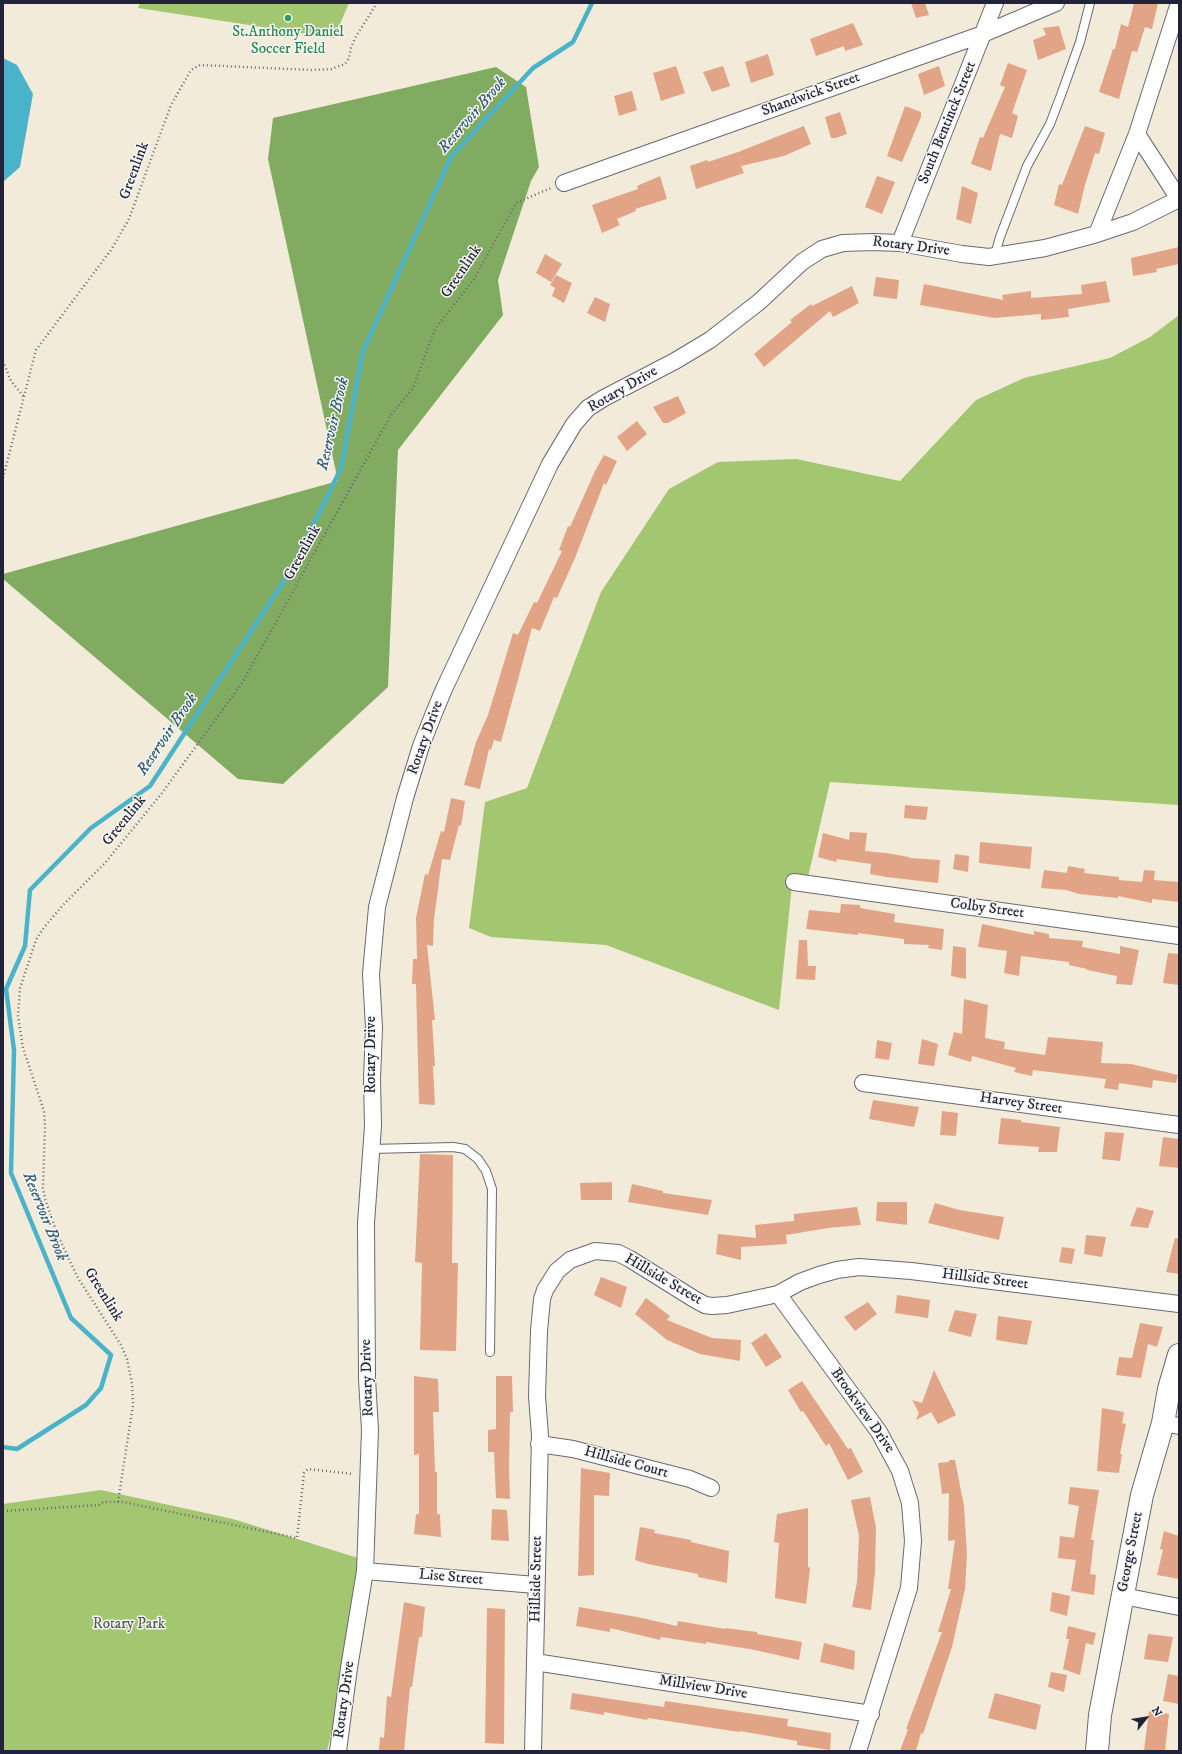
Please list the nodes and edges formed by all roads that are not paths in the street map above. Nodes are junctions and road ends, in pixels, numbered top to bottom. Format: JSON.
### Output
{"nodes":[{"id":1,"x":995,"y":3,"type":"edge"},
{"id":2,"x":1056,"y":3,"type":"edge"},
{"id":3,"x":1090,"y":3,"type":"edge"},
{"id":4,"x":1179,"y":3,"type":"edge"},
{"id":5,"x":983,"y":34,"type":"junction"},
{"id":6,"x":1137,"y":134,"type":"junction"},
{"id":7,"x":564,"y":183,"type":"road end"},
{"id":8,"x":1179,"y":199,"type":"edge"},
{"id":9,"x":1097,"y":234,"type":"junction"},
{"id":10,"x":900,"y":243,"type":"junction"},
{"id":11,"x":995,"y":255,"type":"junction"},
{"id":12,"x":794,"y":882,"type":"dead end"},
{"id":13,"x":1179,"y":936,"type":"edge"},
{"id":14,"x":863,"y":1083,"type":"dead end"},
{"id":15,"x":1179,"y":1125,"type":"edge"},
{"id":16,"x":371,"y":1149,"type":"junction"},
{"id":17,"x":778,"y":1294,"type":"junction"},
{"id":18,"x":1179,"y":1304,"type":"edge"},
{"id":19,"x":490,"y":1352,"type":"dead end"},
{"id":20,"x":1179,"y":1355,"type":"edge"},
{"id":21,"x":1171,"y":1424,"type":"edge"},
{"id":22,"x":539,"y":1444,"type":"junction"},
{"id":23,"x":711,"y":1488,"type":"dead end"},
{"id":24,"x":366,"y":1571,"type":"junction"},
{"id":25,"x":536,"y":1585,"type":"junction"},
{"id":26,"x":1123,"y":1596,"type":"junction"},
{"id":27,"x":1179,"y":1607,"type":"edge"},
{"id":28,"x":535,"y":1662,"type":"junction"},
{"id":29,"x":871,"y":1714,"type":"junction"},
{"id":30,"x":338,"y":1751,"type":"edge"},
{"id":31,"x":533,"y":1751,"type":"edge"},
{"id":32,"x":858,"y":1751,"type":"edge"},
{"id":33,"x":1097,"y":1751,"type":"edge"}],
"edges":[{"from":1,"to":5,"type":"street","name":"South Bentinck Street"},
{"from":2,"to":5,"type":"street","name":"Shandwick Street"},
{"from":3,"to":11,"type":"lane"},
{"from":4,"to":6,"type":"street"},
{"from":5,"to":7,"type":"street","name":"Shandwick Street"},
{"from":5,"to":10,"type":"street","name":"South Bentinck Street"},
{"from":6,"to":8,"type":"street"},
{"from":6,"to":9,"type":"street"},
{"from":8,"to":9,"type":"street","name":"Rotary Drive"},
{"from":9,"to":11,"type":"street","name":"Rotary Drive"},
{"from":10,"to":11,"type":"street","name":"Rotary Drive"},
{"from":10,"to":16,"type":"street","name":"Rotary Drive"},
{"from":12,"to":13,"type":"street","name":"Colby Street"},
{"from":14,"to":15,"type":"street","name":"Harvey Street"},
{"from":16,"to":19,"type":"lane"},
{"from":16,"to":24,"type":"street","name":"Rotary Drive"},
{"from":17,"to":18,"type":"street","name":"Hillside Street"},
{"from":17,"to":22,"type":"street","name":"Hillside Street"},
{"from":17,"to":29,"type":"street","name":"Brookview Drive"},
{"from":20,"to":21,"type":"main road","name":"George Street"},
{"from":21,"to":26,"type":"main road","name":"George Street"},
{"from":22,"to":23,"type":"street","name":"Hillside Court"},
{"from":22,"to":25,"type":"street","name":"Hillside Street"},
{"from":24,"to":25,"type":"street","name":"Lise Street"},
{"from":24,"to":30,"type":"street","name":"Rotary Drive"},
{"from":25,"to":28,"type":"street","name":"Hillside Street"},
{"from":26,"to":27,"type":"street"},
{"from":26,"to":33,"type":"main road","name":"George Street"},
{"from":28,"to":29,"type":"street","name":"Millview Drive"},
{"from":28,"to":31,"type":"street","name":"Hillside Street"},
{"from":29,"to":32,"type":"street","name":"Brookview Drive"}]}
